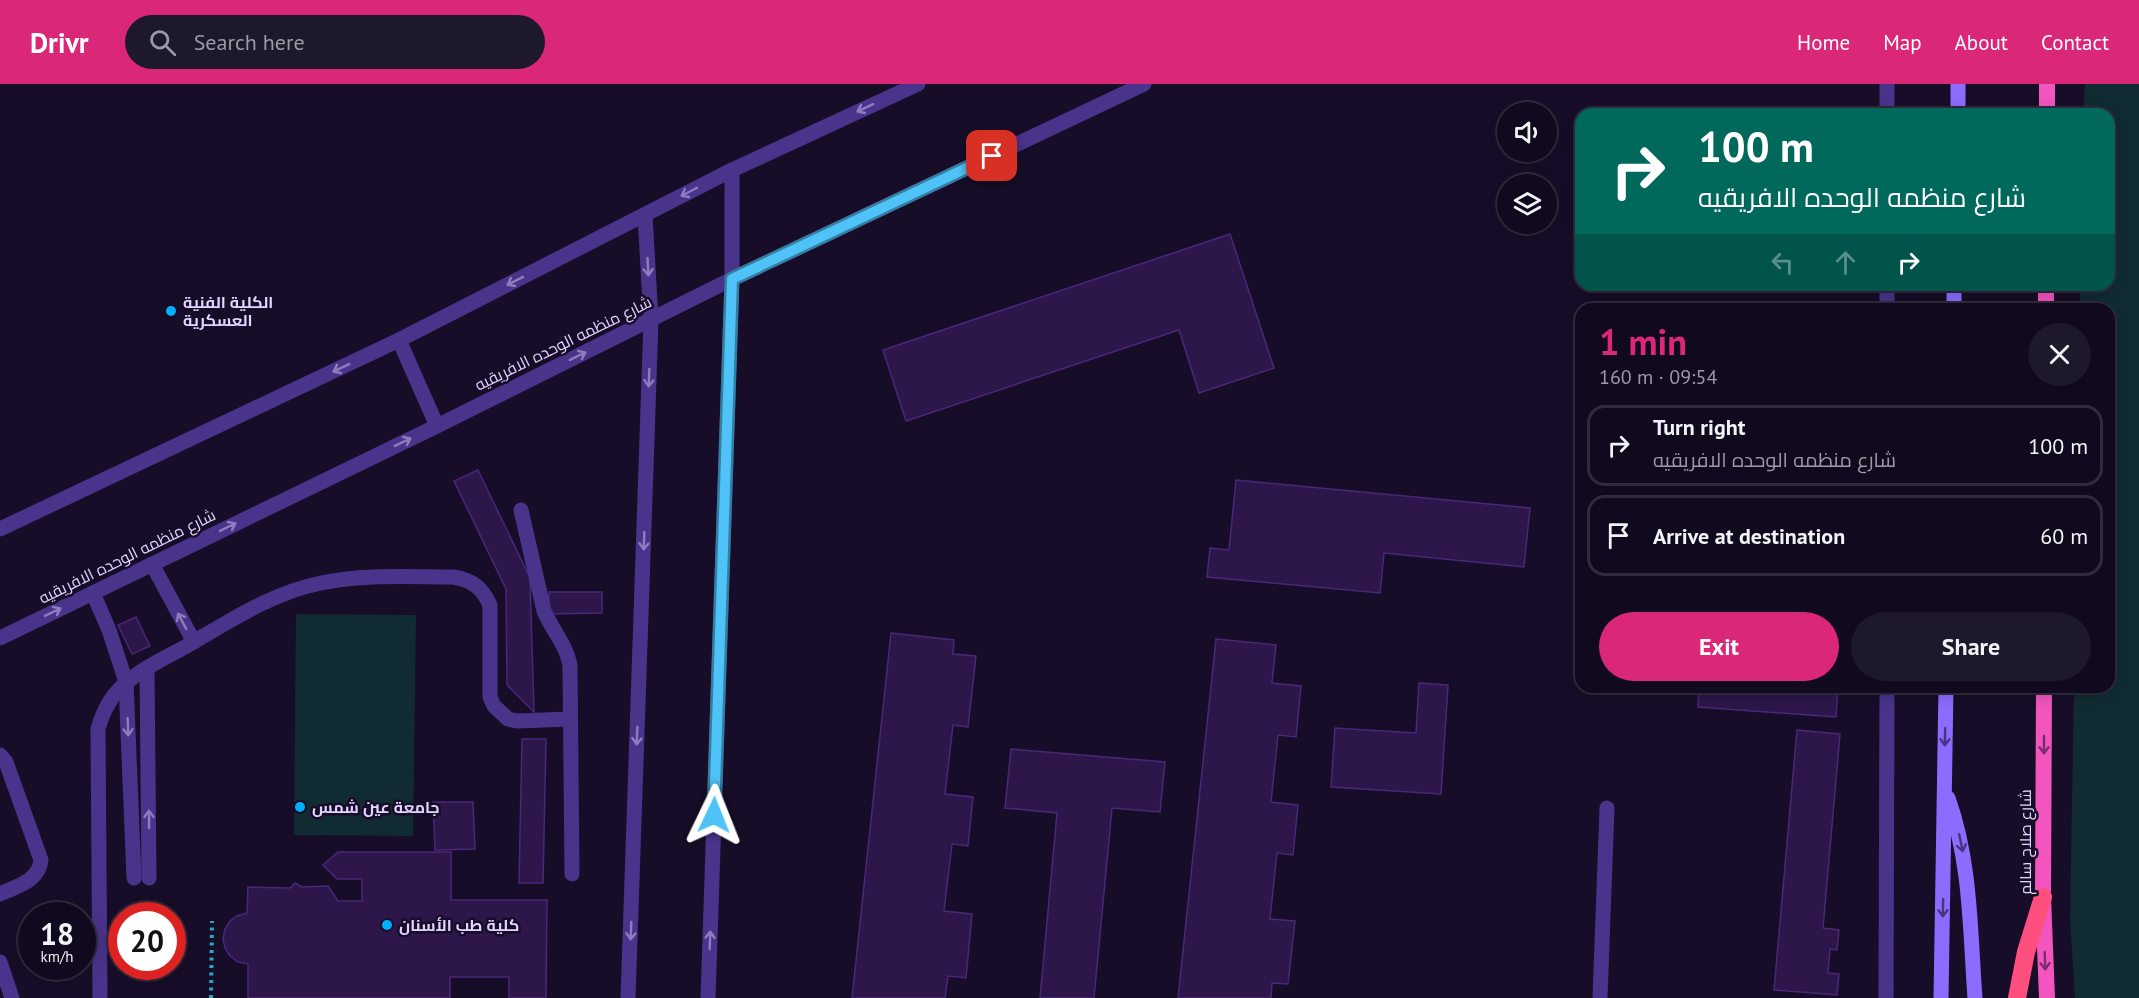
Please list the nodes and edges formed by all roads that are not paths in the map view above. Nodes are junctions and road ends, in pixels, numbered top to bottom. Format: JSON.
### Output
{"nodes":[{"id":1,"x":918,"y":84,"type":"edge"},
{"id":2,"x":1144,"y":84,"type":"edge"},
{"id":3,"x":1887,"y":84,"type":"edge"},
{"id":4,"x":1958,"y":84,"type":"edge"},
{"id":5,"x":2047,"y":84,"type":"edge"},
{"id":6,"x":1887,"y":108,"type":"edge"},
{"id":7,"x":1958,"y":108,"type":"edge"},
{"id":8,"x":2047,"y":108,"type":"edge"},
{"id":9,"x":732,"y":170,"type":"junction"},
{"id":10,"x":645,"y":215,"type":"junction"},
{"id":11,"x":732,"y":279,"type":"junction"},
{"id":12,"x":651,"y":320,"type":"junction"},
{"id":13,"x":399,"y":340,"type":"junction"},
{"id":14,"x":437,"y":426,"type":"junction"},
{"id":15,"x":521,"y":510,"type":"dead end"},
{"id":16,"x":0,"y":529,"type":"edge"},
{"id":17,"x":152,"y":564,"type":"junction"},
{"id":18,"x":93,"y":593,"type":"junction"},
{"id":19,"x":0,"y":638,"type":"edge"},
{"id":20,"x":194,"y":642,"type":"junction"},
{"id":21,"x":147,"y":668,"type":"junction"},
{"id":22,"x":126,"y":682,"type":"junction"},
{"id":23,"x":1887,"y":693,"type":"edge"},
{"id":24,"x":1946,"y":693,"type":"edge"},
{"id":25,"x":2044,"y":693,"type":"edge"},
{"id":26,"x":570,"y":719,"type":"junction"},
{"id":27,"x":0,"y":755,"type":"edge"},
{"id":28,"x":1944,"y":787,"type":"junction"},
{"id":29,"x":1607,"y":808,"type":"dead end"},
{"id":30,"x":572,"y":874,"type":"dead end"},
{"id":31,"x":0,"y":894,"type":"edge"},
{"id":32,"x":2043,"y":897,"type":"junction"},
{"id":33,"x":0,"y":962,"type":"edge"},
{"id":34,"x":12,"y":998,"type":"edge"},
{"id":35,"x":100,"y":998,"type":"edge"},
{"id":36,"x":628,"y":998,"type":"edge"},
{"id":37,"x":708,"y":998,"type":"edge"},
{"id":38,"x":1600,"y":998,"type":"edge"},
{"id":39,"x":1886,"y":998,"type":"edge"},
{"id":40,"x":1941,"y":998,"type":"edge"},
{"id":41,"x":1975,"y":998,"type":"edge"},
{"id":42,"x":2017,"y":998,"type":"edge"},
{"id":43,"x":2047,"y":998,"type":"edge"}],
"edges":[{"from":1,"to":9,"type":"street","one_way":true},
{"from":2,"to":11,"type":"street","name":"شارع منظمه الوحده الافريقيه"},
{"from":3,"to":6,"type":"street"},
{"from":4,"to":7,"type":"main road"},
{"from":5,"to":8,"type":"highway"},
{"from":9,"to":10,"type":"street","one_way":true},
{"from":9,"to":11,"type":"street"},
{"from":10,"to":12,"type":"street","one_way":true},
{"from":10,"to":13,"type":"street","one_way":true},
{"from":11,"to":12,"type":"street","name":"شارع منظمه الوحده الافريقيه"},
{"from":37,"to":11,"type":"street","one_way":true},
{"from":14,"to":12,"type":"street","name":"شارع منظمه الوحده الافريقيه","one_way":true},
{"from":12,"to":36,"type":"street","one_way":true},
{"from":13,"to":14,"type":"street"},
{"from":13,"to":16,"type":"street","one_way":true},
{"from":17,"to":14,"type":"street","name":"شارع منظمه الوحده الافريقيه","one_way":true},
{"from":15,"to":26,"type":"street"},
{"from":17,"to":18,"type":"street","name":"شارع منظمه الوحده الافريقيه"},
{"from":20,"to":17,"type":"street","one_way":true},
{"from":19,"to":18,"type":"street","name":"شارع منظمه الوحده الافريقيه","one_way":true},
{"from":18,"to":22,"type":"street"},
{"from":20,"to":21,"type":"street"},
{"from":20,"to":26,"type":"street"},
{"from":21,"to":22,"type":"street"},
{"from":22,"to":21,"type":"street","one_way":true},
{"from":22,"to":35,"type":"street"},
{"from":23,"to":39,"type":"street"},
{"from":24,"to":28,"type":"main road","one_way":true},
{"from":25,"to":32,"type":"highway","name":"شارع صلاح سالم","one_way":true},
{"from":26,"to":30,"type":"street"},
{"from":27,"to":31,"type":"street"},
{"from":28,"to":40,"type":"main road","one_way":true},
{"from":28,"to":41,"type":"main road","one_way":true},
{"from":29,"to":38,"type":"street"},
{"from":32,"to":42,"type":"highway"},
{"from":32,"to":43,"type":"highway","name":"شارع صلاح سالم","one_way":true},
{"from":33,"to":34,"type":"street"}]}
